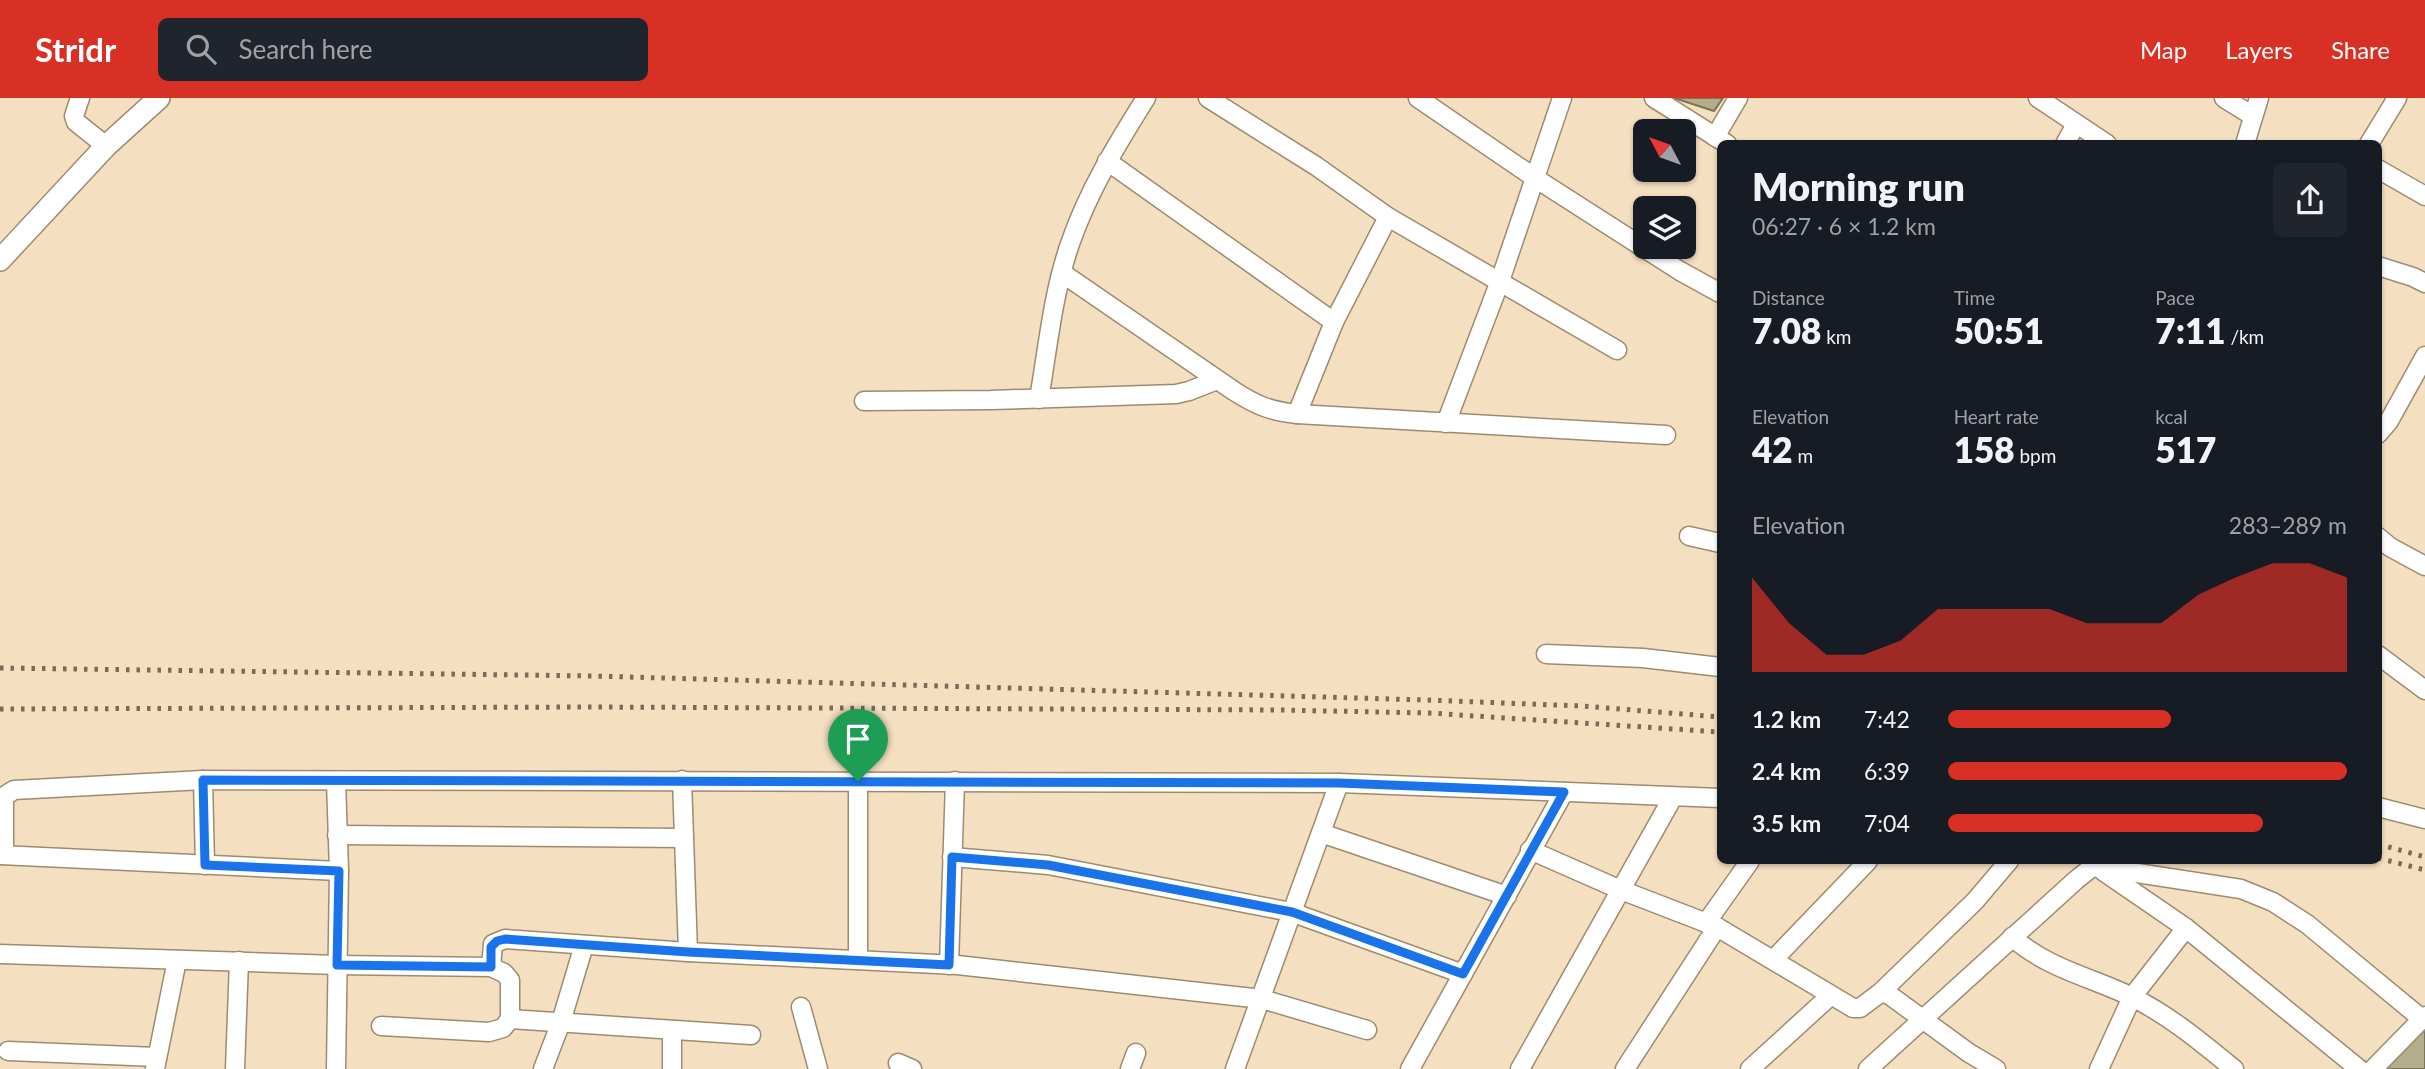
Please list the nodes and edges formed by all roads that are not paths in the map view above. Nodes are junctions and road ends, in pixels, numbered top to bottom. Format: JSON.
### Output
{"nodes":[{"id":1,"x":80,"y":98,"type":"edge"},
{"id":2,"x":159,"y":98,"type":"edge"},
{"id":3,"x":1146,"y":98,"type":"edge"},
{"id":4,"x":1208,"y":98,"type":"edge"},
{"id":5,"x":1418,"y":98,"type":"edge"},
{"id":6,"x":1562,"y":98,"type":"edge"},
{"id":7,"x":1654,"y":98,"type":"edge"},
{"id":8,"x":1738,"y":98,"type":"edge"},
{"id":9,"x":2038,"y":98,"type":"edge"},
{"id":10,"x":2224,"y":98,"type":"edge"},
{"id":11,"x":2259,"y":98,"type":"edge"},
{"id":12,"x":2397,"y":98,"type":"edge"},
{"id":13,"x":2253,"y":116,"type":"junction"},
{"id":14,"x":2076,"y":124,"type":"junction"},
{"id":15,"x":1721,"y":140,"type":"edge"},
{"id":16,"x":2067,"y":140,"type":"edge"},
{"id":17,"x":2101,"y":140,"type":"edge"},
{"id":18,"x":2246,"y":140,"type":"edge"},
{"id":19,"x":2372,"y":140,"type":"edge"},
{"id":20,"x":106,"y":146,"type":"junction"},
{"id":21,"x":1107,"y":161,"type":"junction"},
{"id":22,"x":2382,"y":171,"type":"edge"},
{"id":23,"x":1535,"y":178,"type":"junction"},
{"id":24,"x":2425,"y":196,"type":"edge"},
{"id":25,"x":1388,"y":217,"type":"junction"},
{"id":26,"x":0,"y":260,"type":"edge"},
{"id":27,"x":2382,"y":267,"type":"edge"},
{"id":28,"x":1062,"y":273,"type":"junction"},
{"id":29,"x":1500,"y":281,"type":"junction"},
{"id":30,"x":2425,"y":283,"type":"edge"},
{"id":31,"x":1717,"y":291,"type":"edge"},
{"id":32,"x":1334,"y":322,"type":"junction"},
{"id":33,"x":1617,"y":350,"type":"dead end"},
{"id":34,"x":2422,"y":369,"type":"edge"},
{"id":35,"x":1217,"y":380,"type":"junction"},
{"id":36,"x":1039,"y":399,"type":"junction"},
{"id":37,"x":864,"y":401,"type":"dead end"},
{"id":38,"x":1297,"y":414,"type":"junction"},
{"id":39,"x":1446,"y":423,"type":"junction"},
{"id":40,"x":2382,"y":429,"type":"edge"},
{"id":41,"x":1666,"y":435,"type":"dead end"},
{"id":42,"x":1689,"y":536,"type":"dead end"},
{"id":43,"x":2382,"y":540,"type":"edge"},
{"id":44,"x":1717,"y":542,"type":"edge"},
{"id":45,"x":2425,"y":566,"type":"edge"},
{"id":46,"x":1546,"y":654,"type":"dead end"},
{"id":47,"x":2382,"y":658,"type":"edge"},
{"id":48,"x":1717,"y":667,"type":"edge"},
{"id":49,"x":2425,"y":690,"type":"edge"},
{"id":50,"x":203,"y":780,"type":"junction"},
{"id":51,"x":682,"y":780,"type":"junction"},
{"id":52,"x":336,"y":781,"type":"junction"},
{"id":53,"x":858,"y":781,"type":"junction"},
{"id":54,"x":955,"y":781,"type":"junction"},
{"id":55,"x":1339,"y":783,"type":"junction"},
{"id":56,"x":1564,"y":792,"type":"junction"},
{"id":57,"x":1673,"y":797,"type":"junction"},
{"id":58,"x":1717,"y":798,"type":"edge"},
{"id":59,"x":2382,"y":808,"type":"edge"},
{"id":60,"x":2425,"y":819,"type":"edge"},
{"id":61,"x":1321,"y":833,"type":"junction"},
{"id":62,"x":337,"y":835,"type":"junction"},
{"id":63,"x":684,"y":838,"type":"junction"},
{"id":64,"x":1530,"y":850,"type":"junction"},
{"id":65,"x":2,"y":855,"type":"edge"},
{"id":66,"x":952,"y":857,"type":"junction"},
{"id":67,"x":1749,"y":864,"type":"edge"},
{"id":68,"x":1865,"y":864,"type":"edge"},
{"id":69,"x":2006,"y":864,"type":"edge"},
{"id":70,"x":205,"y":865,"type":"junction"},
{"id":71,"x":2098,"y":867,"type":"junction"},
{"id":72,"x":339,"y":871,"type":"junction"},
{"id":73,"x":1621,"y":890,"type":"junction"},
{"id":74,"x":1507,"y":896,"type":"junction"},
{"id":75,"x":1292,"y":912,"type":"junction"},
{"id":76,"x":1711,"y":925,"type":"junction"},
{"id":77,"x":2186,"y":928,"type":"junction"},
{"id":78,"x":2012,"y":937,"type":"junction"},
{"id":79,"x":584,"y":944,"type":"junction"},
{"id":80,"x":688,"y":952,"type":"junction"},
{"id":81,"x":0,"y":954,"type":"edge"},
{"id":82,"x":177,"y":960,"type":"junction"},
{"id":83,"x":858,"y":960,"type":"junction"},
{"id":84,"x":1773,"y":960,"type":"junction"},
{"id":85,"x":239,"y":961,"type":"junction"},
{"id":86,"x":337,"y":965,"type":"junction"},
{"id":87,"x":949,"y":965,"type":"junction"},
{"id":88,"x":491,"y":967,"type":"junction"},
{"id":89,"x":1463,"y":974,"type":"junction"},
{"id":90,"x":1880,"y":993,"type":"junction"},
{"id":91,"x":1830,"y":996,"type":"junction"},
{"id":92,"x":2132,"y":997,"type":"junction"},
{"id":93,"x":1262,"y":999,"type":"junction"},
{"id":94,"x":801,"y":1007,"type":"dead end"},
{"id":95,"x":2423,"y":1017,"type":"edge"},
{"id":96,"x":1924,"y":1018,"type":"junction"},
{"id":97,"x":510,"y":1019,"type":"junction"},
{"id":98,"x":561,"y":1022,"type":"junction"},
{"id":99,"x":380,"y":1026,"type":"dead end"},
{"id":100,"x":672,"y":1031,"type":"junction"},
{"id":101,"x":1367,"y":1031,"type":"dead end"},
{"id":102,"x":751,"y":1035,"type":"dead end"},
{"id":103,"x":8,"y":1051,"type":"dead end"},
{"id":104,"x":156,"y":1063,"type":"edge"},
{"id":105,"x":235,"y":1069,"type":"edge"},
{"id":106,"x":336,"y":1069,"type":"edge"},
{"id":107,"x":543,"y":1069,"type":"edge"},
{"id":108,"x":672,"y":1069,"type":"edge"},
{"id":109,"x":818,"y":1069,"type":"edge"},
{"id":110,"x":1235,"y":1069,"type":"edge"},
{"id":111,"x":1410,"y":1069,"type":"edge"},
{"id":112,"x":1520,"y":1069,"type":"edge"},
{"id":113,"x":1625,"y":1069,"type":"edge"},
{"id":114,"x":1750,"y":1069,"type":"edge"},
{"id":115,"x":1868,"y":1069,"type":"edge"},
{"id":116,"x":1996,"y":1069,"type":"edge"},
{"id":117,"x":2099,"y":1069,"type":"edge"},
{"id":118,"x":2234,"y":1069,"type":"edge"},
{"id":119,"x":2359,"y":1069,"type":"edge"},
{"id":120,"x":2373,"y":1069,"type":"edge"}],
"edges":[{"from":1,"to":20,"type":"street"},
{"from":2,"to":20,"type":"street"},
{"from":3,"to":21,"type":"street"},
{"from":4,"to":25,"type":"street"},
{"from":5,"to":23,"type":"street"},
{"from":6,"to":23,"type":"street"},
{"from":7,"to":15,"type":"street"},
{"from":8,"to":15,"type":"street"},
{"from":9,"to":14,"type":"street"},
{"from":10,"to":13,"type":"street"},
{"from":11,"to":13,"type":"street"},
{"from":12,"to":19,"type":"street"},
{"from":13,"to":18,"type":"street"},
{"from":14,"to":16,"type":"street"},
{"from":14,"to":17,"type":"street"},
{"from":20,"to":26,"type":"street"},
{"from":21,"to":28,"type":"street"},
{"from":21,"to":32,"type":"street"},
{"from":22,"to":24,"type":"street"},
{"from":23,"to":29,"type":"street"},
{"from":23,"to":31,"type":"street"},
{"from":25,"to":29,"type":"street"},
{"from":25,"to":32,"type":"street"},
{"from":27,"to":30,"type":"street"},
{"from":28,"to":35,"type":"street"},
{"from":28,"to":36,"type":"street"},
{"from":29,"to":33,"type":"street"},
{"from":29,"to":39,"type":"street"},
{"from":32,"to":38,"type":"street"},
{"from":34,"to":40,"type":"street"},
{"from":35,"to":36,"type":"street"},
{"from":35,"to":38,"type":"street"},
{"from":36,"to":37,"type":"street"},
{"from":38,"to":39,"type":"street"},
{"from":39,"to":41,"type":"street"},
{"from":42,"to":44,"type":"street"},
{"from":43,"to":45,"type":"street"},
{"from":46,"to":48,"type":"street"},
{"from":47,"to":49,"type":"street"},
{"from":50,"to":52,"type":"street"},
{"from":50,"to":65,"type":"street"},
{"from":50,"to":70,"type":"street"},
{"from":51,"to":52,"type":"street"},
{"from":51,"to":53,"type":"street"},
{"from":51,"to":63,"type":"street"},
{"from":52,"to":62,"type":"street"},
{"from":53,"to":54,"type":"street"},
{"from":53,"to":83,"type":"street"},
{"from":54,"to":55,"type":"street"},
{"from":54,"to":66,"type":"street"},
{"from":55,"to":56,"type":"street"},
{"from":55,"to":61,"type":"street"},
{"from":56,"to":57,"type":"street"},
{"from":56,"to":64,"type":"street"},
{"from":57,"to":58,"type":"street"},
{"from":57,"to":73,"type":"street"},
{"from":59,"to":60,"type":"street"},
{"from":61,"to":74,"type":"street"},
{"from":61,"to":75,"type":"street"},
{"from":62,"to":63,"type":"street"},
{"from":62,"to":72,"type":"street"},
{"from":63,"to":80,"type":"street"},
{"from":64,"to":73,"type":"street"},
{"from":64,"to":74,"type":"street"},
{"from":65,"to":70,"type":"street"},
{"from":66,"to":75,"type":"street"},
{"from":66,"to":87,"type":"street"},
{"from":67,"to":76,"type":"street"},
{"from":68,"to":84,"type":"street"},
{"from":69,"to":90,"type":"street"},
{"from":70,"to":72,"type":"street"},
{"from":71,"to":77,"type":"street"},
{"from":71,"to":78,"type":"street"},
{"from":71,"to":95,"type":"street"},
{"from":72,"to":86,"type":"street"},
{"from":73,"to":76,"type":"street"},
{"from":73,"to":112,"type":"street"},
{"from":74,"to":89,"type":"street"},
{"from":75,"to":89,"type":"street"},
{"from":75,"to":93,"type":"street"},
{"from":76,"to":84,"type":"street"},
{"from":76,"to":113,"type":"street"},
{"from":77,"to":92,"type":"street"},
{"from":77,"to":119,"type":"street"},
{"from":78,"to":92,"type":"street"},
{"from":78,"to":96,"type":"street"},
{"from":79,"to":80,"type":"street"},
{"from":79,"to":88,"type":"street"},
{"from":79,"to":98,"type":"street"},
{"from":80,"to":83,"type":"street"},
{"from":81,"to":82,"type":"street"},
{"from":82,"to":85,"type":"street"},
{"from":82,"to":104,"type":"street"},
{"from":83,"to":87,"type":"street"},
{"from":84,"to":91,"type":"street"},
{"from":85,"to":86,"type":"street"},
{"from":85,"to":105,"type":"street"},
{"from":86,"to":88,"type":"street"},
{"from":86,"to":106,"type":"street"},
{"from":87,"to":93,"type":"street"},
{"from":88,"to":97,"type":"street"},
{"from":89,"to":111,"type":"street"},
{"from":90,"to":91,"type":"street"},
{"from":90,"to":96,"type":"street"},
{"from":91,"to":114,"type":"street"},
{"from":92,"to":117,"type":"street"},
{"from":92,"to":118,"type":"street"},
{"from":93,"to":101,"type":"street"},
{"from":93,"to":110,"type":"street"},
{"from":94,"to":109,"type":"street"},
{"from":95,"to":120,"type":"street"},
{"from":96,"to":115,"type":"street"},
{"from":96,"to":116,"type":"street"},
{"from":97,"to":98,"type":"street"},
{"from":97,"to":99,"type":"street"},
{"from":98,"to":100,"type":"street"},
{"from":98,"to":107,"type":"street"},
{"from":100,"to":102,"type":"street"},
{"from":100,"to":108,"type":"street"},
{"from":103,"to":104,"type":"street"}]}
